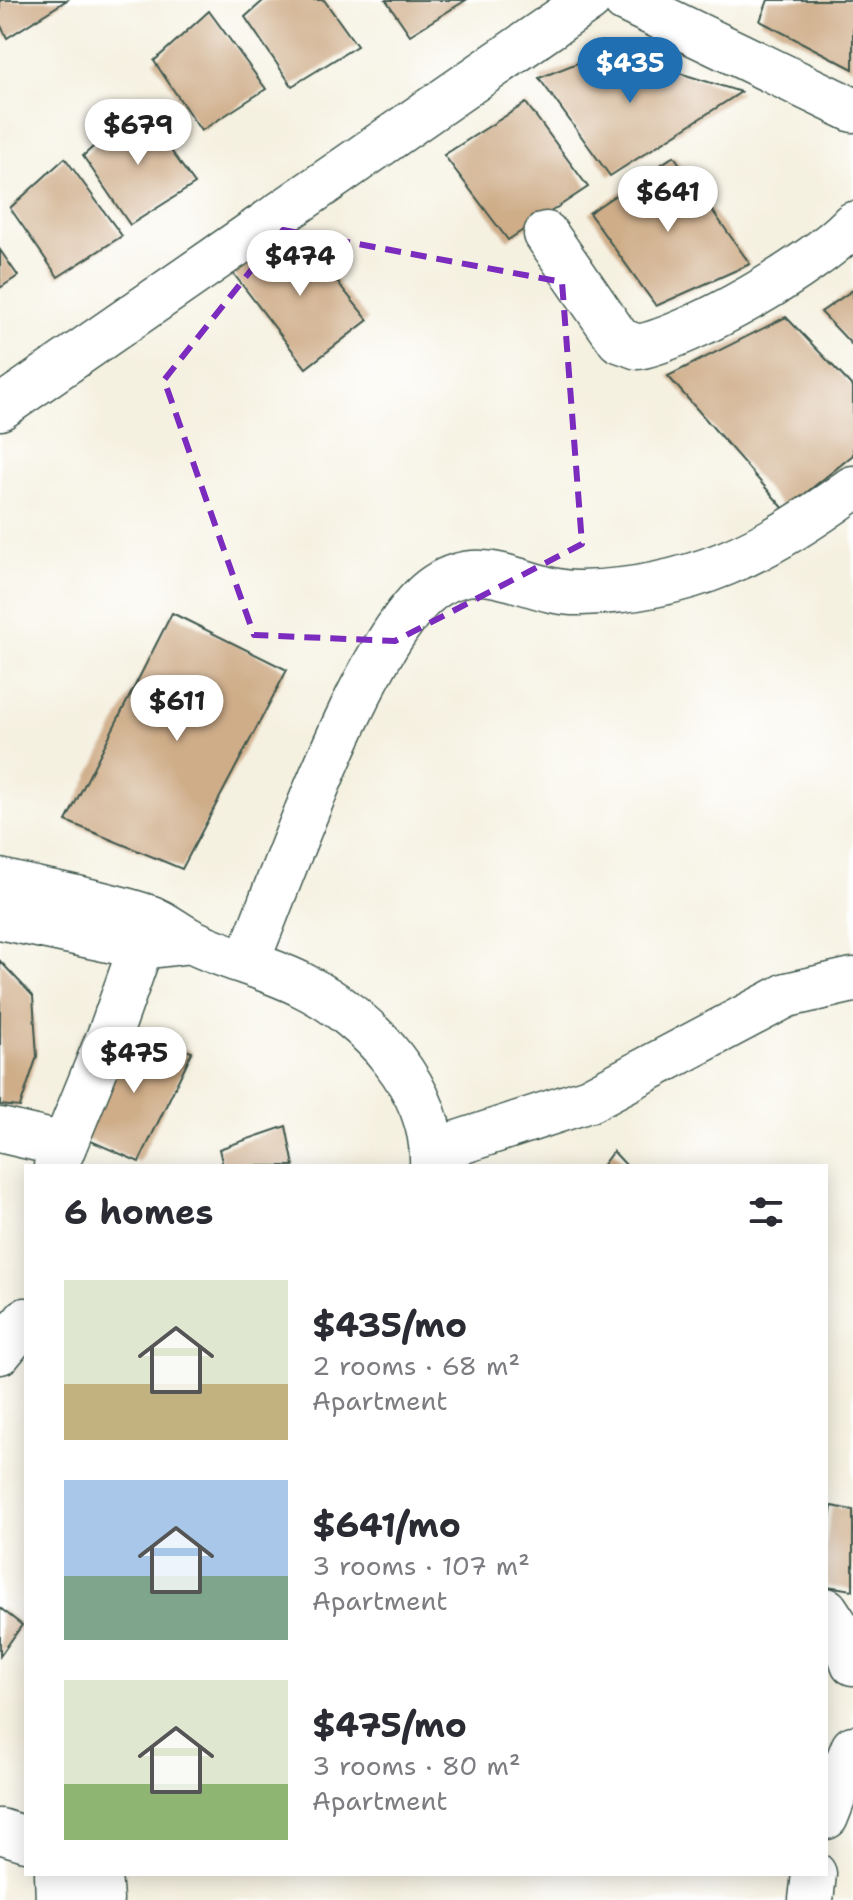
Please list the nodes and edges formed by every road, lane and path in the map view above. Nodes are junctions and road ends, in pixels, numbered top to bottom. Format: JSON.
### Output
{"nodes":[{"id":1,"x":589,"y":0,"type":"edge"},
{"id":2,"x":625,"y":0,"type":"edge"},
{"id":3,"x":853,"y":110,"type":"edge"},
{"id":4,"x":853,"y":224,"type":"edge"},
{"id":5,"x":546,"y":234,"type":"dead end"},
{"id":6,"x":0,"y":408,"type":"edge"},
{"id":7,"x":853,"y":488,"type":"edge"},
{"id":8,"x":0,"y":881,"type":"edge"},
{"id":9,"x":0,"y":917,"type":"edge"},
{"id":10,"x":147,"y":932,"type":"junction"},
{"id":11,"x":247,"y":962,"type":"junction"},
{"id":12,"x":853,"y":980,"type":"edge"},
{"id":13,"x":0,"y":1130,"type":"edge"},
{"id":14,"x":60,"y":1155,"type":"edge"},
{"id":15,"x":433,"y":1158,"type":"edge"},
{"id":16,"x":24,"y":1322,"type":"edge"},
{"id":17,"x":0,"y":1352,"type":"edge"},
{"id":18,"x":828,"y":1613,"type":"edge"},
{"id":19,"x":853,"y":1663,"type":"edge"},
{"id":20,"x":853,"y":1748,"type":"edge"},
{"id":21,"x":828,"y":1812,"type":"edge"},
{"id":22,"x":0,"y":1831,"type":"edge"},
{"id":23,"x":24,"y":1838,"type":"edge"},
{"id":24,"x":57,"y":1876,"type":"edge"},
{"id":25,"x":99,"y":1876,"type":"edge"},
{"id":26,"x":814,"y":1876,"type":"edge"},
{"id":27,"x":58,"y":1900,"type":"edge"},
{"id":28,"x":101,"y":1900,"type":"edge"},
{"id":29,"x":811,"y":1900,"type":"edge"}],
"edges":[{"from":1,"to":6,"type":"street"},
{"from":2,"to":3,"type":"street"},
{"from":4,"to":5,"type":"street"},
{"from":7,"to":11,"type":"street"},
{"from":8,"to":10,"type":"street"},
{"from":9,"to":10,"type":"street"},
{"from":10,"to":11,"type":"street"},
{"from":10,"to":14,"type":"street"},
{"from":11,"to":15,"type":"street"},
{"from":12,"to":15,"type":"street"},
{"from":13,"to":14,"type":"street"},
{"from":16,"to":17,"type":"street"},
{"from":18,"to":19,"type":"street"},
{"from":20,"to":21,"type":"street"},
{"from":22,"to":23,"type":"street"},
{"from":24,"to":27,"type":"street"},
{"from":25,"to":28,"type":"street"},
{"from":26,"to":29,"type":"street"}]}
